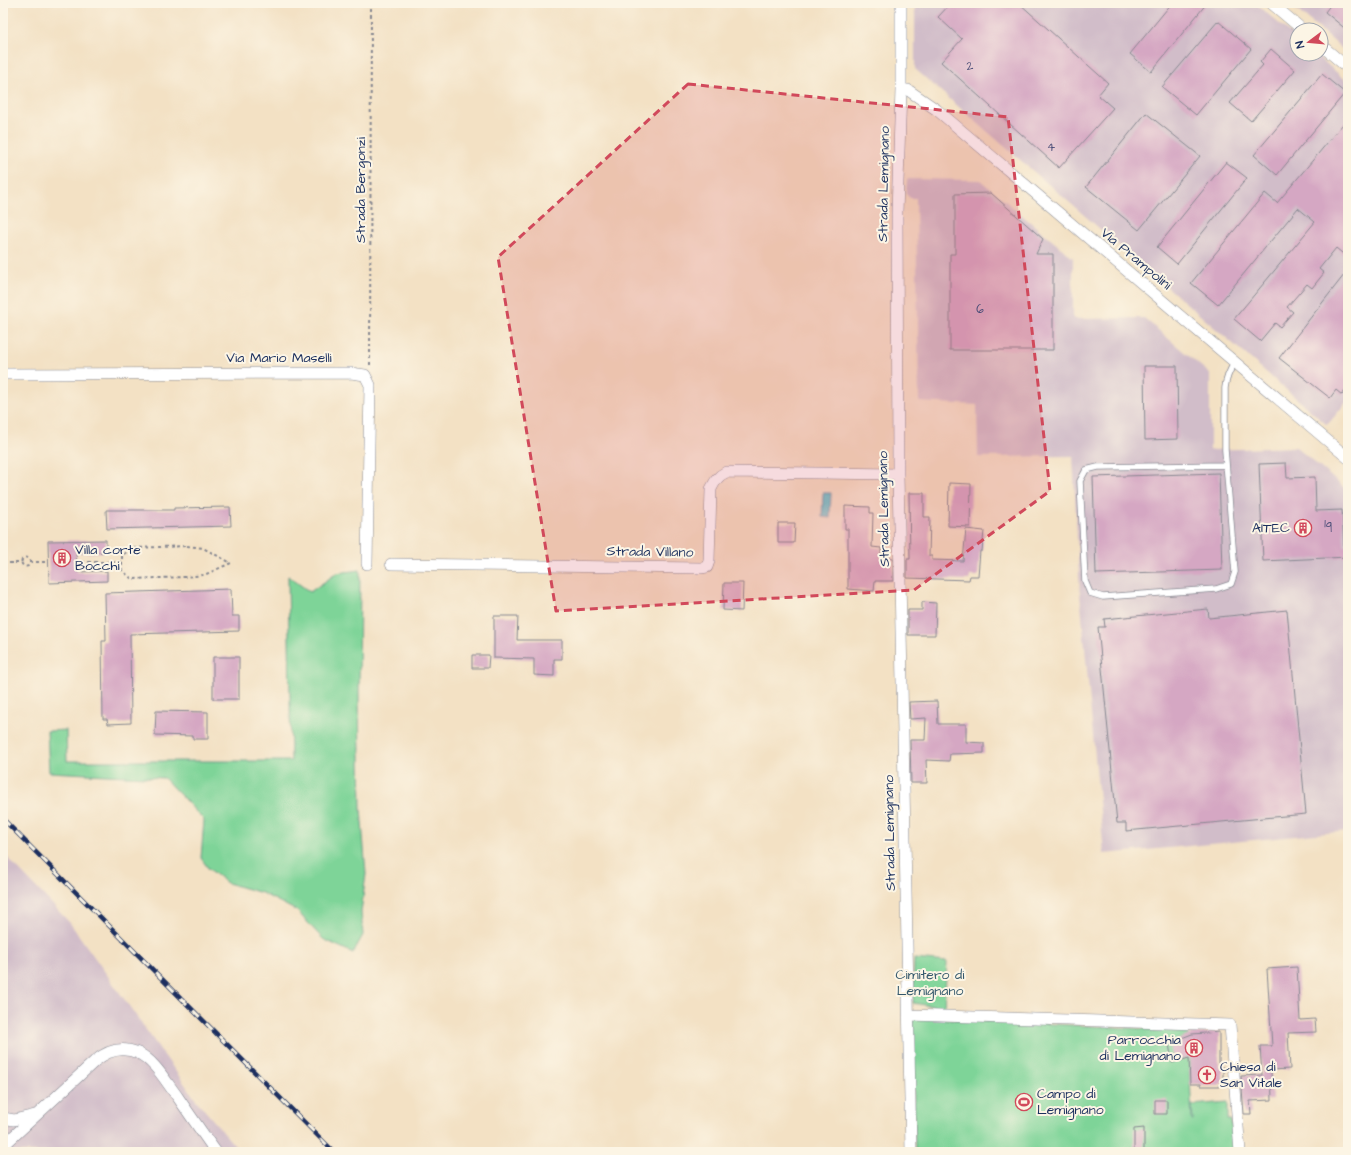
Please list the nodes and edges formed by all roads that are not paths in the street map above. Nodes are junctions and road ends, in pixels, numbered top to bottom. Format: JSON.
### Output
{"nodes":[{"id":1,"x":901,"y":3,"type":"edge"},
{"id":2,"x":1271,"y":3,"type":"edge"},
{"id":3,"x":1294,"y":22,"type":"edge"},
{"id":4,"x":1329,"y":52,"type":"edge"},
{"id":5,"x":1348,"y":68,"type":"edge"},
{"id":6,"x":901,"y":90,"type":"junction"},
{"id":7,"x":1235,"y":362,"type":"junction"},
{"id":8,"x":3,"y":374,"type":"edge"},
{"id":9,"x":1348,"y":458,"type":"edge"},
{"id":10,"x":1226,"y":465,"type":"junction"},
{"id":11,"x":898,"y":474,"type":"junction"},
{"id":12,"x":366,"y":564,"type":"dead end"},
{"id":13,"x":391,"y":564,"type":"dead end"},
{"id":14,"x":909,"y":1014,"type":"junction"},
{"id":15,"x":35,"y":1115,"type":"junction"},
{"id":16,"x":3,"y":1118,"type":"edge"},
{"id":17,"x":3,"y":1132,"type":"edge"},
{"id":18,"x":4,"y":1147,"type":"edge"},
{"id":19,"x":216,"y":1152,"type":"edge"},
{"id":20,"x":911,"y":1152,"type":"edge"},
{"id":21,"x":1240,"y":1152,"type":"edge"}],
"edges":[{"from":1,"to":6,"type":"street","name":"Strada Lemignano"},
{"from":2,"to":3,"type":"street"},
{"from":4,"to":5,"type":"street"},
{"from":6,"to":7,"type":"street","name":"Via Prampolini"},
{"from":6,"to":11,"type":"street","name":"Strada Lemignano"},
{"from":7,"to":9,"type":"street","name":"Via Prampolini"},
{"from":7,"to":10,"type":"lane"},
{"from":8,"to":12,"type":"street","name":"Via Mario Maselli"},
{"from":10,"to":10,"type":"lane"},
{"from":11,"to":13,"type":"street","name":"Strada Villano"},
{"from":11,"to":14,"type":"street","name":"Strada Lemignano"},
{"from":14,"to":20,"type":"street","name":"Strada Lemignano"},
{"from":14,"to":21,"type":"street"},
{"from":15,"to":16,"type":"street"},
{"from":15,"to":18,"type":"street"},
{"from":15,"to":19,"type":"street"},
{"from":17,"to":18,"type":"street"}]}
